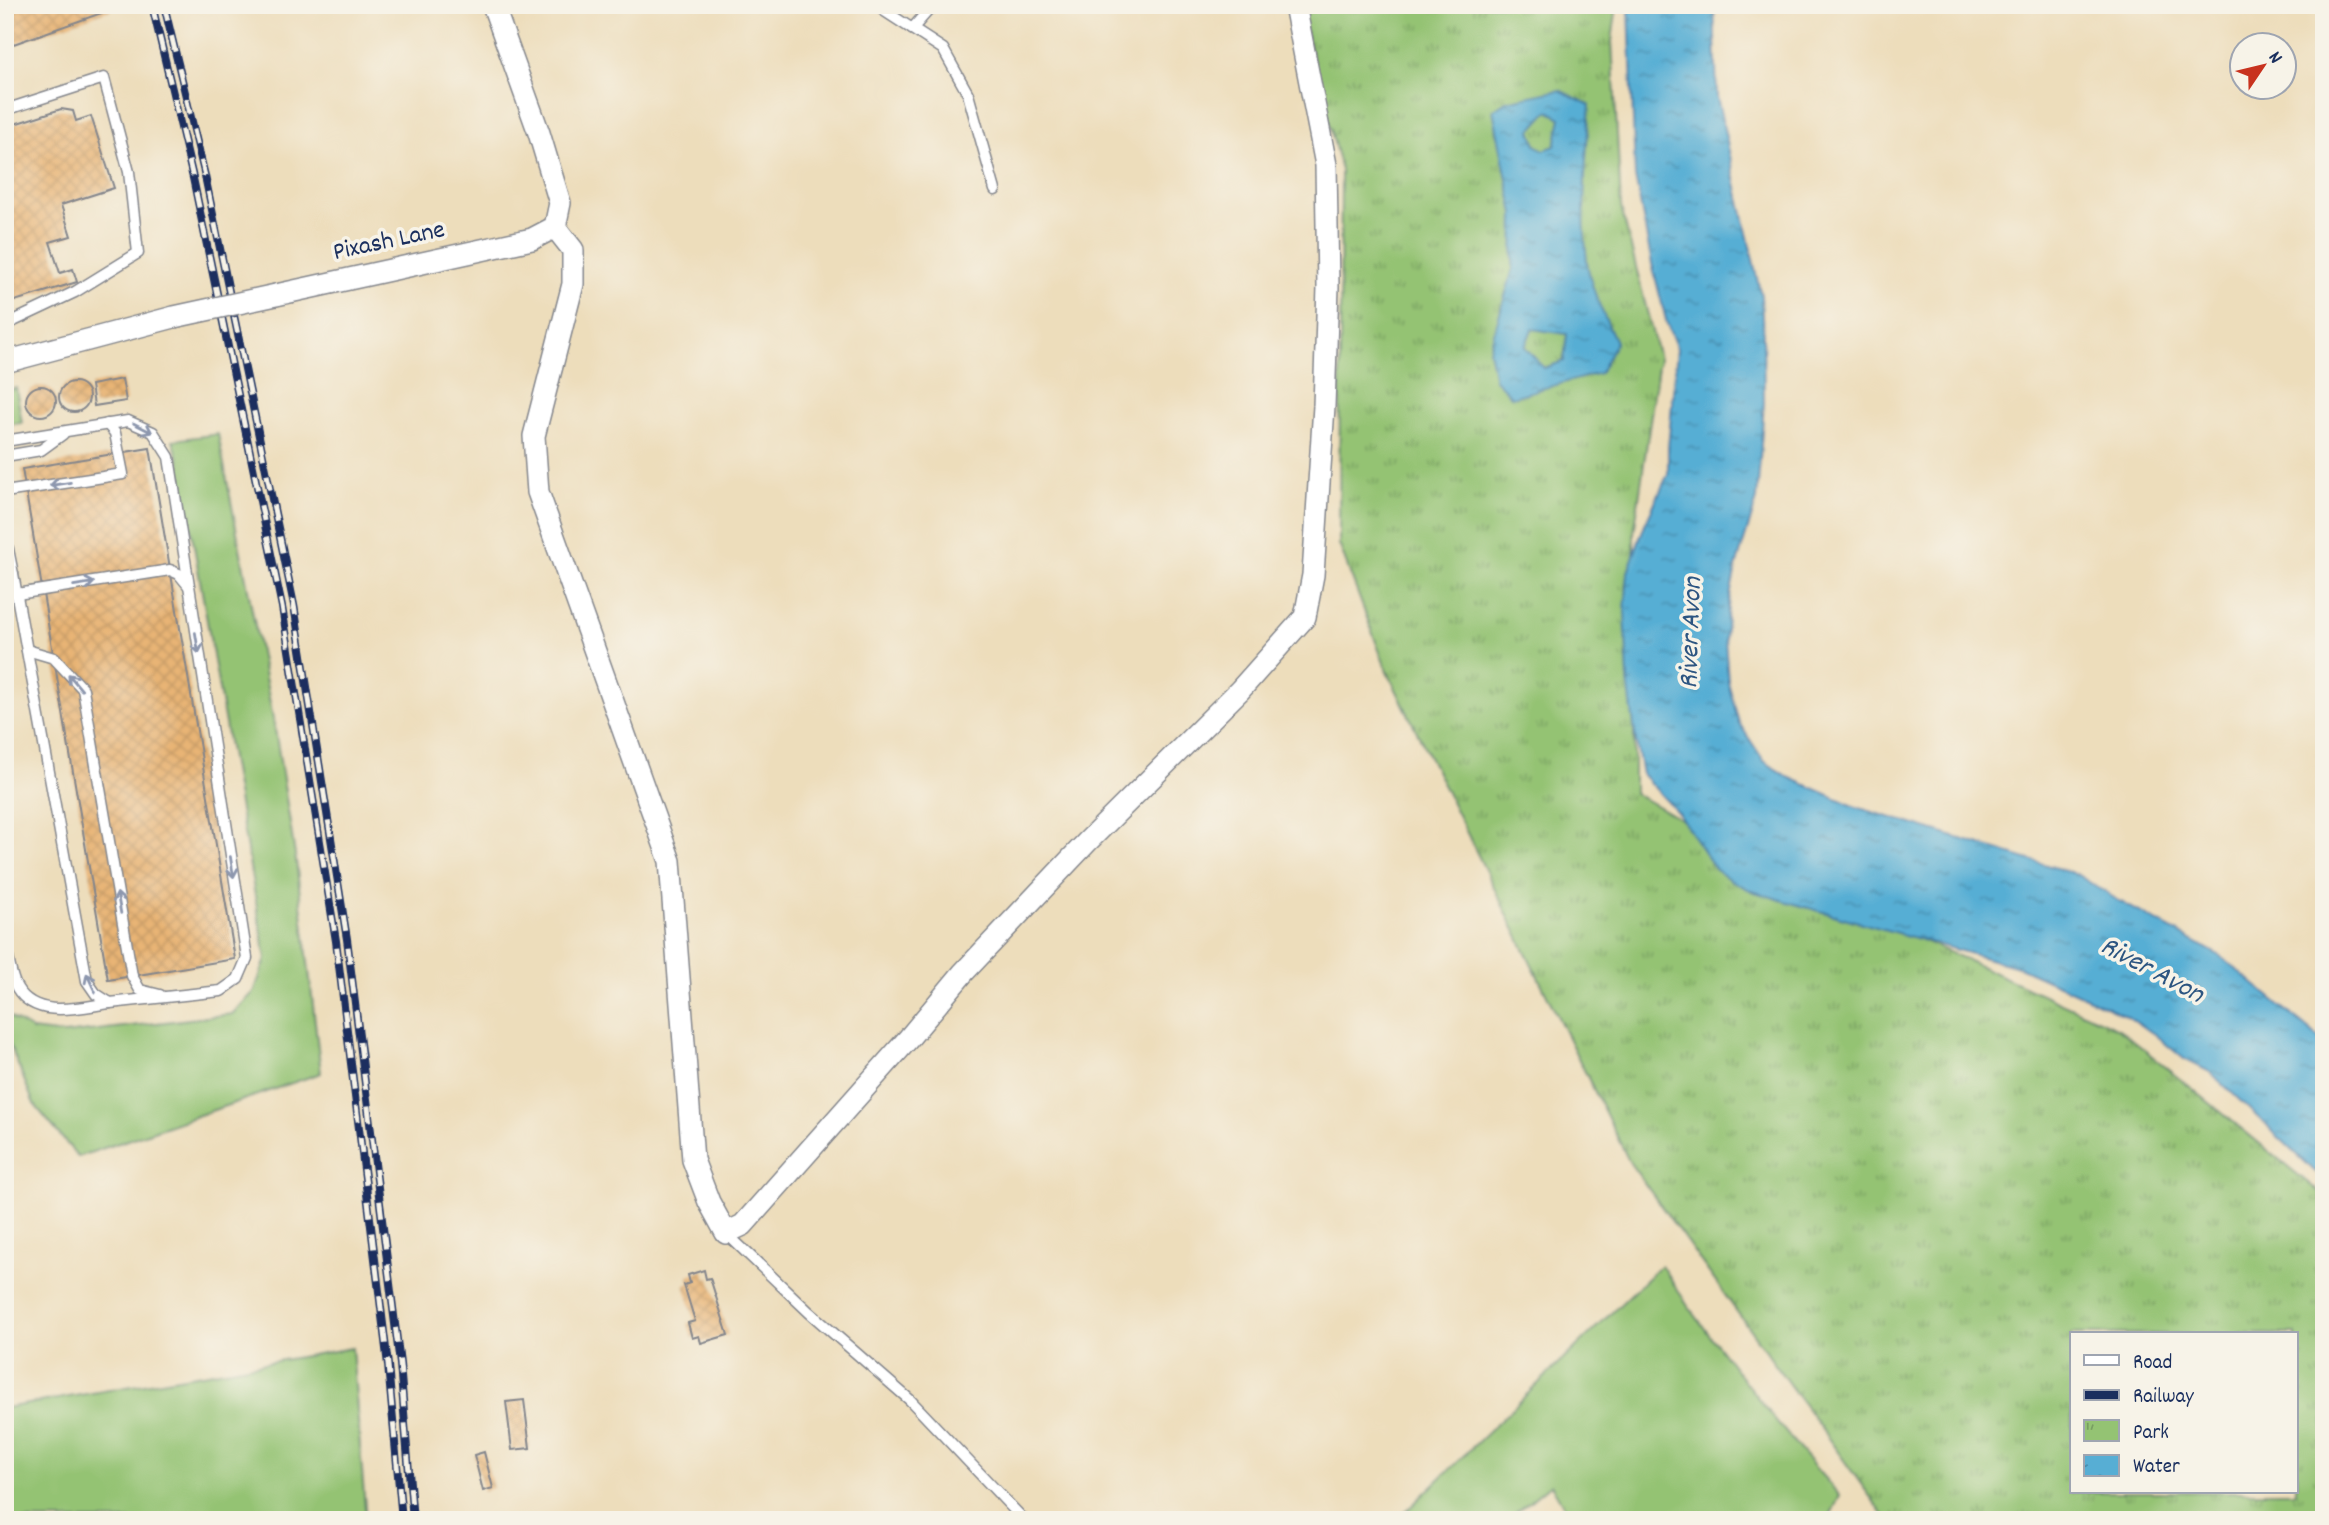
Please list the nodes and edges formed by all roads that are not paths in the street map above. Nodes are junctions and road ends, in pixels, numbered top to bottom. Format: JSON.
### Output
{"nodes":[{"id":1,"x":493,"y":5,"type":"edge"},
{"id":2,"x":879,"y":5,"type":"edge"},
{"id":3,"x":933,"y":5,"type":"edge"},
{"id":4,"x":1295,"y":5,"type":"edge"},
{"id":5,"x":912,"y":29,"type":"junction"},
{"id":6,"x":5,"y":110,"type":"edge"},
{"id":7,"x":995,"y":190,"type":"dead end"},
{"id":8,"x":555,"y":227,"type":"junction"},
{"id":9,"x":5,"y":325,"type":"edge"},
{"id":10,"x":5,"y":362,"type":"edge"},
{"id":11,"x":107,"y":424,"type":"junction"},
{"id":12,"x":67,"y":431,"type":"junction"},
{"id":13,"x":5,"y":441,"type":"edge"},
{"id":14,"x":5,"y":456,"type":"edge"},
{"id":15,"x":5,"y":492,"type":"edge"},
{"id":16,"x":5,"y":534,"type":"edge"},
{"id":17,"x":9,"y":575,"type":"edge"},
{"id":18,"x":189,"y":586,"type":"junction"},
{"id":19,"x":17,"y":594,"type":"junction"},
{"id":20,"x":27,"y":650,"type":"junction"},
{"id":21,"x":5,"y":939,"type":"edge"},
{"id":22,"x":9,"y":979,"type":"edge"},
{"id":23,"x":166,"y":997,"type":"junction"},
{"id":24,"x":110,"y":1003,"type":"junction"},
{"id":25,"x":726,"y":1233,"type":"junction"},
{"id":26,"x":1024,"y":1520,"type":"edge"}],
"edges":[{"from":1,"to":8,"type":"street"},
{"from":2,"to":5,"type":"lane"},
{"from":3,"to":5,"type":"lane"},
{"from":4,"to":25,"type":"street"},
{"from":5,"to":7,"type":"lane"},
{"from":6,"to":9,"type":"lane"},
{"from":8,"to":10,"type":"street","name":"Pixash Lane","bridge":true},
{"from":8,"to":25,"type":"street"},
{"from":11,"to":12,"type":"lane"},
{"from":11,"to":15,"type":"lane","one_way":true},
{"from":11,"to":18,"type":"lane","one_way":true},
{"from":12,"to":13,"type":"lane"},
{"from":12,"to":14,"type":"lane"},
{"from":16,"to":17,"type":"lane"},
{"from":17,"to":19,"type":"lane"},
{"from":19,"to":18,"type":"lane","one_way":true},
{"from":18,"to":23,"type":"lane","one_way":true},
{"from":19,"to":20,"type":"lane"},
{"from":23,"to":20,"type":"lane","one_way":true},
{"from":24,"to":20,"type":"lane","one_way":true},
{"from":21,"to":22,"type":"lane"},
{"from":22,"to":24,"type":"lane"},
{"from":23,"to":24,"type":"lane"},
{"from":25,"to":26,"type":"lane"}]}
